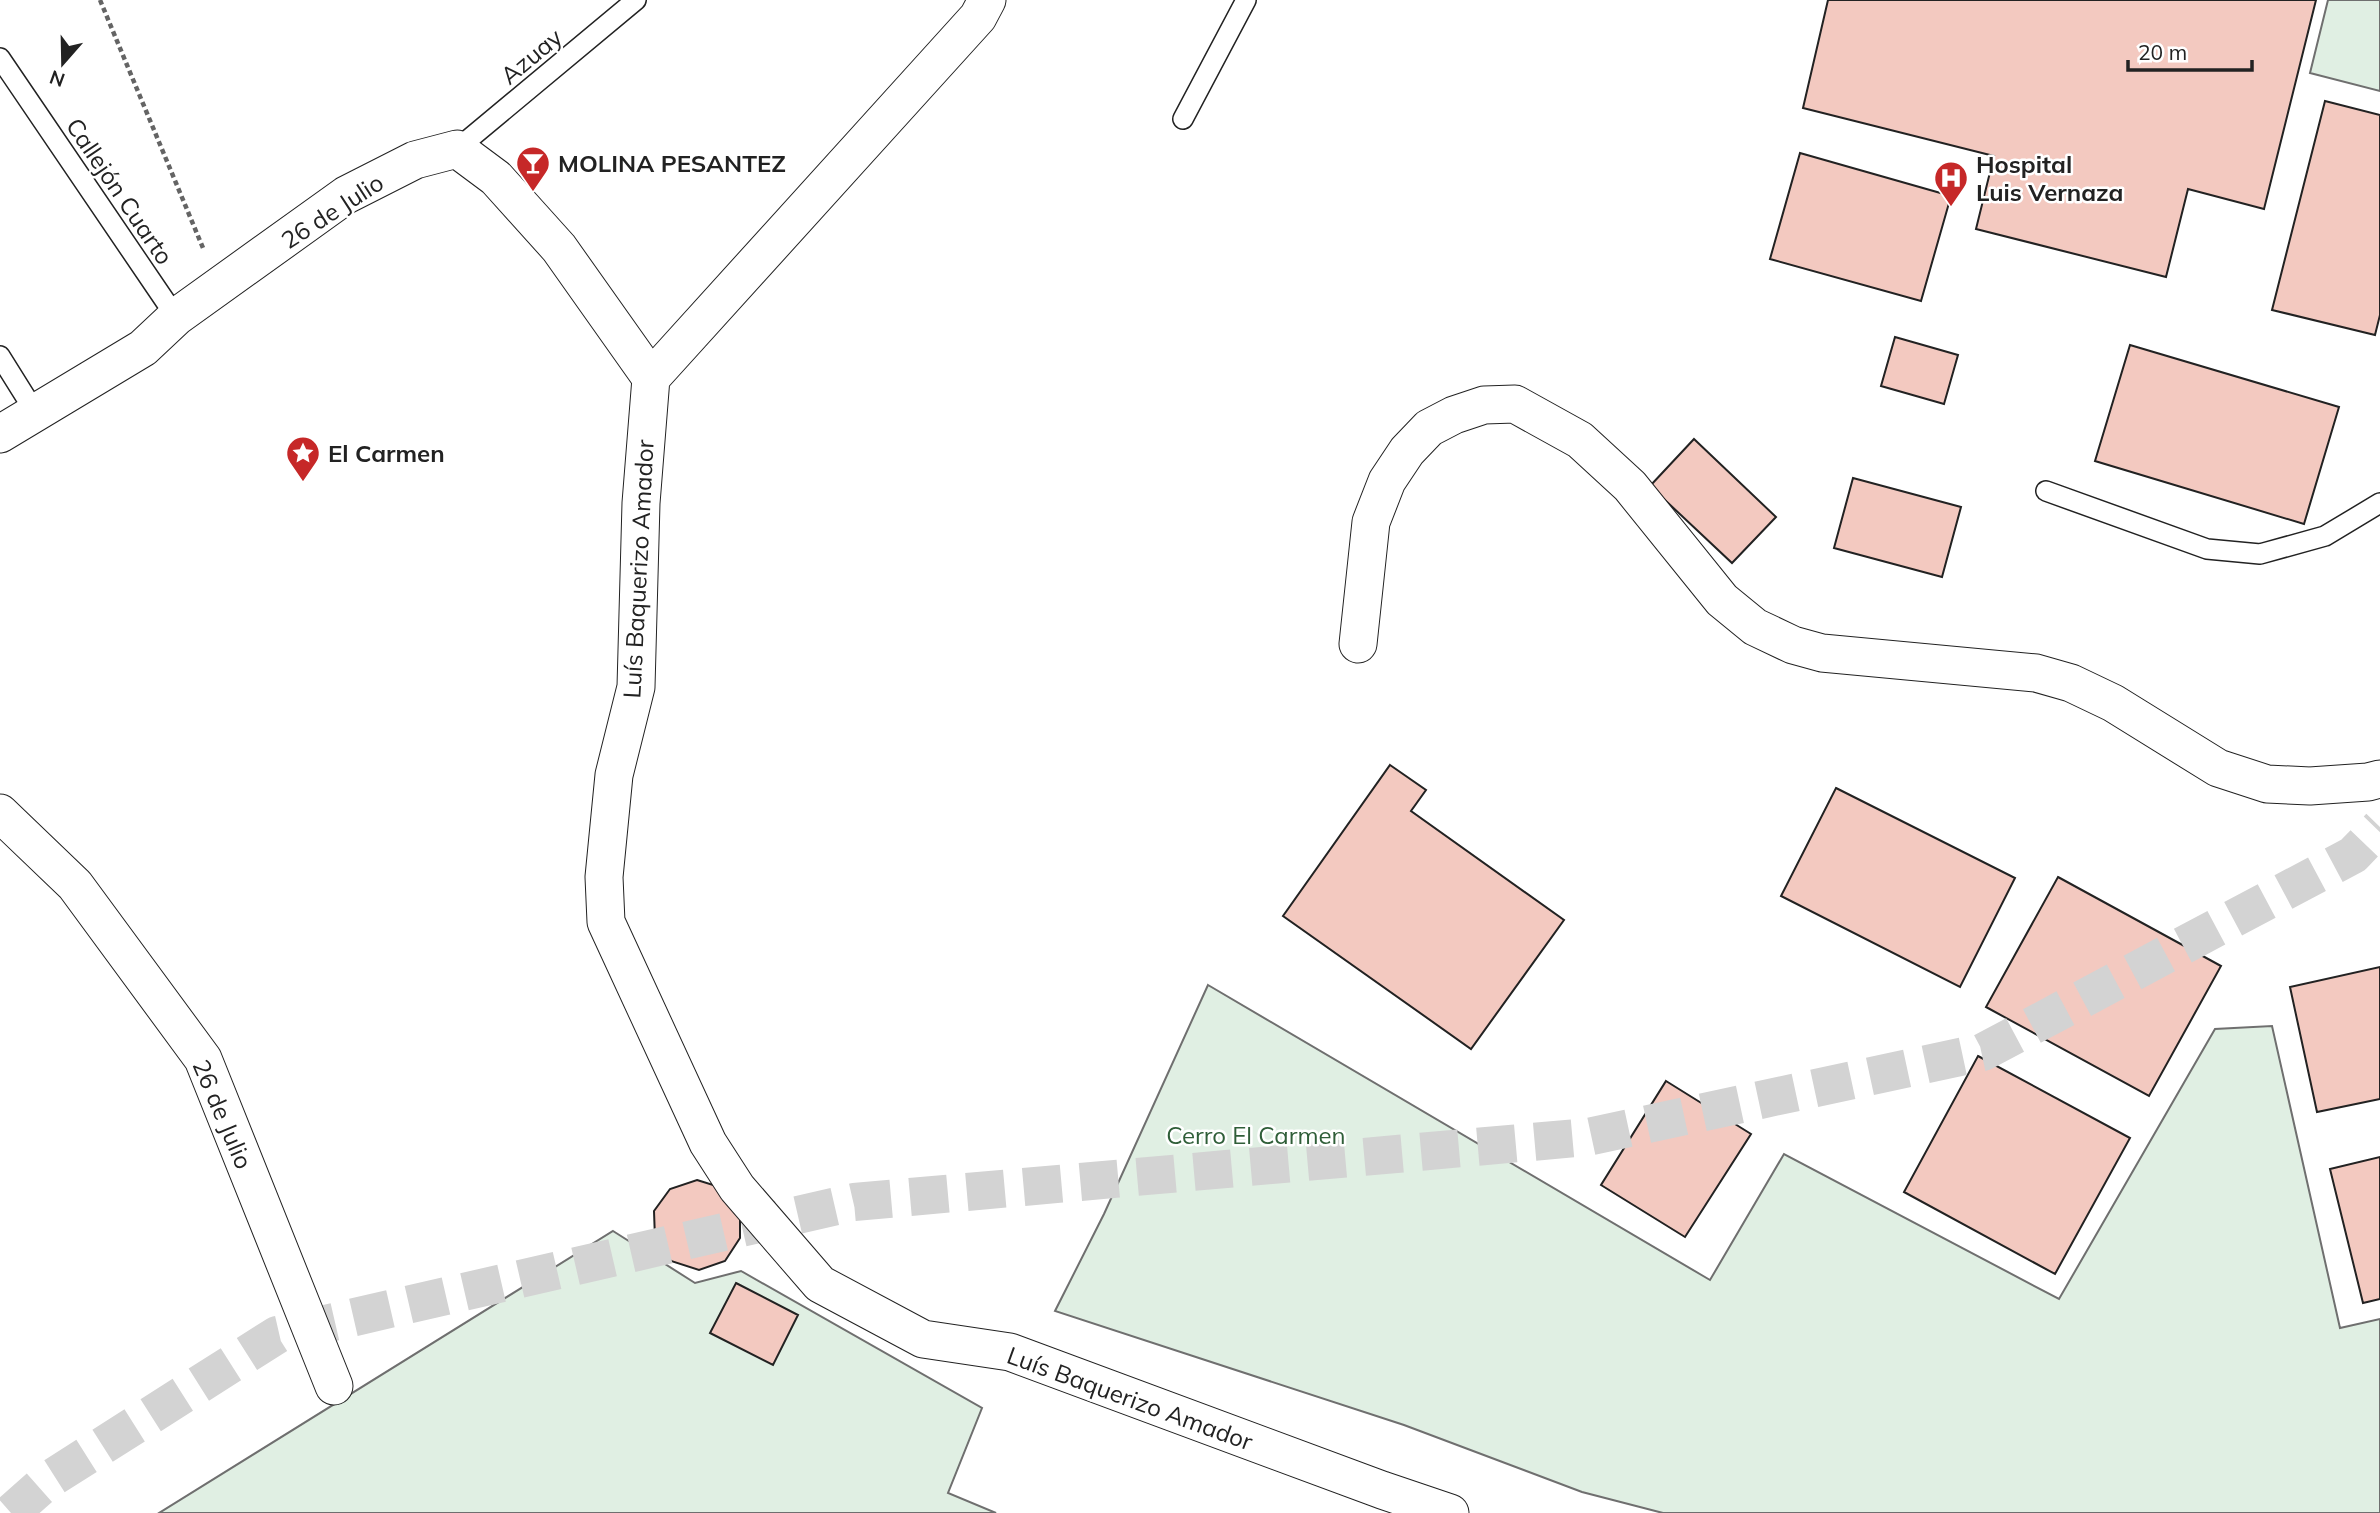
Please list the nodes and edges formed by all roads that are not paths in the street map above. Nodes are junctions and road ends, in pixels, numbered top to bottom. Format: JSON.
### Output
{"nodes":[{"id":1,"x":636,"y":0,"type":"edge"},
{"id":2,"x":987,"y":0,"type":"edge"},
{"id":3,"x":1246,"y":0,"type":"edge"},
{"id":4,"x":0,"y":58,"type":"edge"},
{"id":5,"x":1183,"y":118,"type":"dead end"},
{"id":6,"x":457,"y":149,"type":"junction"},
{"id":7,"x":176,"y":317,"type":"junction"},
{"id":8,"x":0,"y":356,"type":"edge"},
{"id":9,"x":651,"y":378,"type":"junction"},
{"id":10,"x":35,"y":412,"type":"junction"},
{"id":11,"x":0,"y":434,"type":"edge"},
{"id":12,"x":2046,"y":491,"type":"dead end"},
{"id":13,"x":2380,"y":503,"type":"edge"},
{"id":14,"x":1358,"y":644,"type":"dead end"},
{"id":15,"x":2380,"y":779,"type":"edge"},
{"id":16,"x":0,"y":813,"type":"edge"},
{"id":17,"x":334,"y":1385,"type":"dead end"},
{"id":18,"x":1450,"y":1513,"type":"edge"}],
"edges":[{"from":1,"to":6,"type":"lane","name":"Azuay"},
{"from":2,"to":9,"type":"street"},
{"from":3,"to":5,"type":"lane"},
{"from":4,"to":7,"type":"lane","name":"Callejón Cuarto"},
{"from":6,"to":7,"type":"street","name":"26 de Julio"},
{"from":6,"to":9,"type":"street"},
{"from":7,"to":10,"type":"street","name":"26 de Julio"},
{"from":8,"to":10,"type":"lane"},
{"from":9,"to":18,"type":"street","name":"Luís Baquerizo Amador"},
{"from":10,"to":11,"type":"street","name":"26 de Julio"},
{"from":12,"to":13,"type":"lane"},
{"from":14,"to":15,"type":"street"},
{"from":16,"to":17,"type":"street","name":"26 de Julio"}]}
